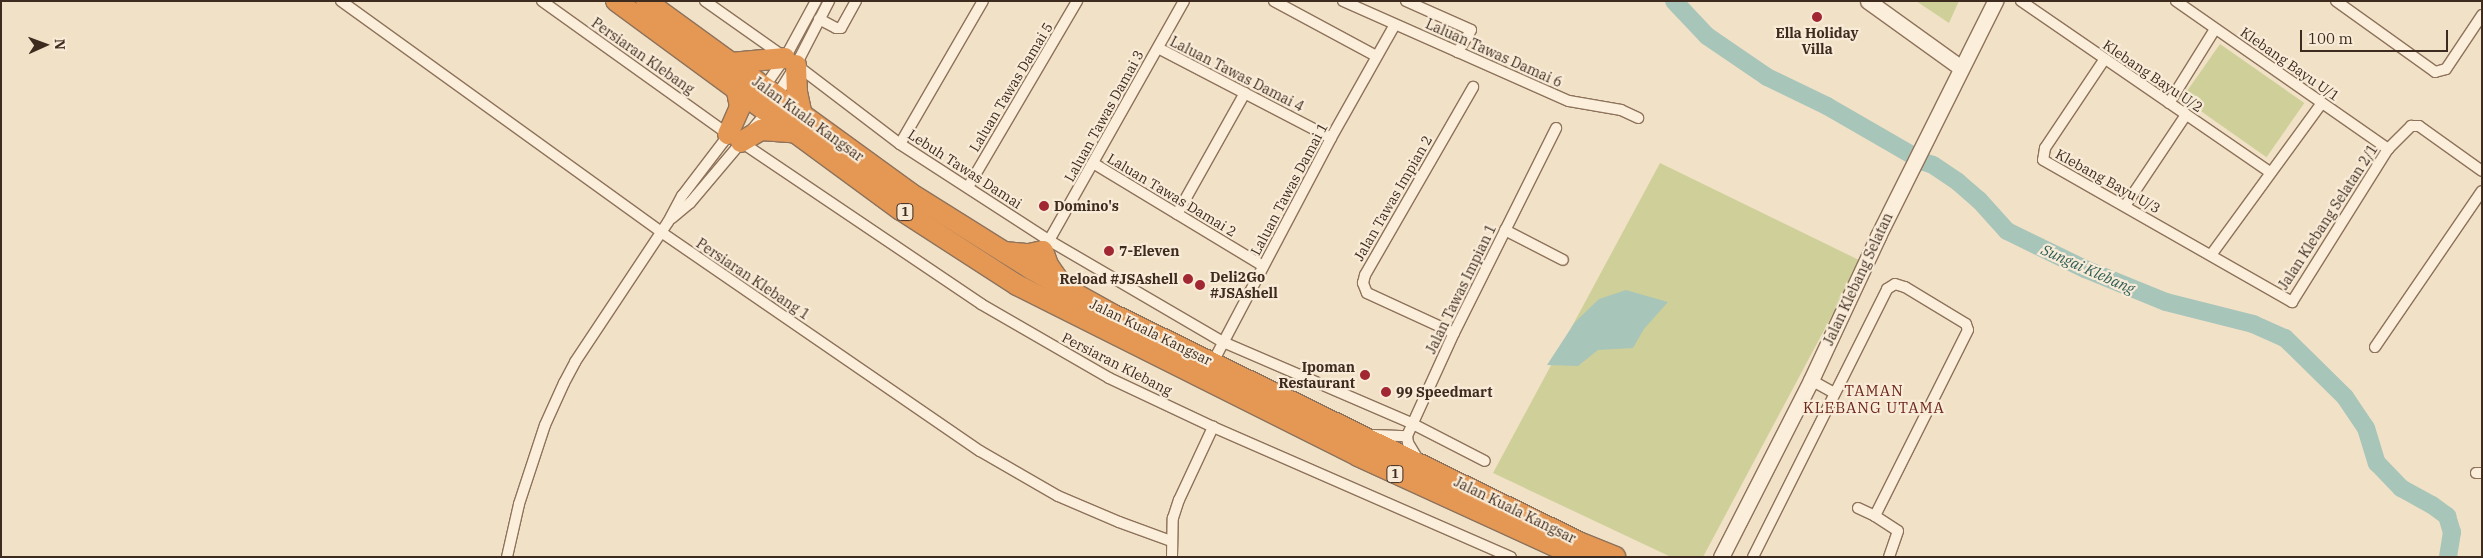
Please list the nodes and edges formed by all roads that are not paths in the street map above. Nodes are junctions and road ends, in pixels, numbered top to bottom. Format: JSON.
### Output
{"nodes":[{"id":1,"x":341,"y":1,"type":"edge"},
{"id":2,"x":542,"y":1,"type":"edge"},
{"id":3,"x":616,"y":1,"type":"edge"},
{"id":4,"x":646,"y":1,"type":"edge"},
{"id":5,"x":705,"y":1,"type":"edge"},
{"id":6,"x":816,"y":1,"type":"edge"},
{"id":7,"x":829,"y":1,"type":"edge"},
{"id":8,"x":856,"y":1,"type":"edge"},
{"id":9,"x":983,"y":1,"type":"edge"},
{"id":10,"x":1077,"y":1,"type":"edge"},
{"id":11,"x":1184,"y":1,"type":"edge"},
{"id":12,"x":1274,"y":1,"type":"edge"},
{"id":13,"x":1343,"y":1,"type":"edge"},
{"id":14,"x":1406,"y":1,"type":"edge"},
{"id":15,"x":1868,"y":1,"type":"edge"},
{"id":16,"x":1995,"y":1,"type":"edge"},
{"id":17,"x":2176,"y":1,"type":"edge"},
{"id":18,"x":2336,"y":1,"type":"edge"},
{"id":19,"x":2025,"y":2,"type":"edge"},
{"id":20,"x":1430,"y":6,"type":"edge"},
{"id":21,"x":2482,"y":15,"type":"edge"},
{"id":22,"x":819,"y":19,"type":"junction"},
{"id":23,"x":1394,"y":26,"type":"junction"},
{"id":24,"x":2216,"y":29,"type":"junction"},
{"id":25,"x":1158,"y":48,"type":"junction"},
{"id":26,"x":1458,"y":52,"type":"junction"},
{"id":27,"x":1376,"y":56,"type":"junction"},
{"id":28,"x":2104,"y":60,"type":"junction"},
{"id":29,"x":791,"y":61,"type":"junction"},
{"id":30,"x":731,"y":63,"type":"junction"},
{"id":31,"x":1960,"y":67,"type":"junction"},
{"id":32,"x":1472,"y":87,"type":"dead end"},
{"id":33,"x":737,"y":92,"type":"junction"},
{"id":34,"x":1244,"y":93,"type":"junction"},
{"id":35,"x":765,"y":100,"type":"junction"},
{"id":36,"x":2169,"y":103,"type":"junction"},
{"id":37,"x":2322,"y":103,"type":"junction"},
{"id":38,"x":2186,"y":115,"type":"junction"},
{"id":39,"x":1638,"y":118,"type":"dead end"},
{"id":40,"x":798,"y":124,"type":"junction"},
{"id":41,"x":1556,"y":128,"type":"dead end"},
{"id":42,"x":735,"y":138,"type":"junction"},
{"id":43,"x":1331,"y":138,"type":"junction"},
{"id":44,"x":900,"y":144,"type":"junction"},
{"id":45,"x":2388,"y":149,"type":"junction"},
{"id":46,"x":1093,"y":163,"type":"junction"},
{"id":47,"x":2482,"y":171,"type":"edge"},
{"id":48,"x":2271,"y":173,"type":"junction"},
{"id":49,"x":968,"y":187,"type":"junction"},
{"id":50,"x":2482,"y":191,"type":"edge"},
{"id":51,"x":2125,"y":206,"type":"junction"},
{"id":52,"x":1177,"y":214,"type":"junction"},
{"id":53,"x":668,"y":222,"type":"junction"},
{"id":54,"x":1505,"y":230,"type":"junction"},
{"id":55,"x":661,"y":232,"type":"junction"},
{"id":56,"x":1046,"y":246,"type":"junction"},
{"id":57,"x":1001,"y":251,"type":"junction"},
{"id":58,"x":2211,"y":255,"type":"junction"},
{"id":59,"x":1563,"y":260,"type":"dead end"},
{"id":60,"x":1263,"y":266,"type":"junction"},
{"id":61,"x":991,"y":269,"type":"junction"},
{"id":62,"x":1031,"y":269,"type":"junction"},
{"id":63,"x":1065,"y":288,"type":"junction"},
{"id":64,"x":1056,"y":307,"type":"junction"},
{"id":65,"x":1454,"y":332,"type":"junction"},
{"id":66,"x":1223,"y":342,"type":"junction"},
{"id":67,"x":2375,"y":347,"type":"dead end"},
{"id":68,"x":1213,"y":362,"type":"junction"},
{"id":69,"x":1811,"y":380,"type":"junction"},
{"id":70,"x":1834,"y":393,"type":"junction"},
{"id":71,"x":1413,"y":423,"type":"junction"},
{"id":72,"x":1213,"y":427,"type":"junction"},
{"id":73,"x":1361,"y":434,"type":"junction"},
{"id":74,"x":1407,"y":436,"type":"junction"},
{"id":75,"x":1485,"y":461,"type":"dead end"},
{"id":76,"x":1421,"y":464,"type":"junction"},
{"id":77,"x":1858,"y":508,"type":"dead end"},
{"id":78,"x":1875,"y":516,"type":"junction"},
{"id":79,"x":1171,"y":541,"type":"junction"},
{"id":80,"x":508,"y":557,"type":"edge"},
{"id":81,"x":1172,"y":557,"type":"edge"},
{"id":82,"x":1511,"y":557,"type":"edge"},
{"id":83,"x":1579,"y":557,"type":"edge"},
{"id":84,"x":1615,"y":557,"type":"edge"},
{"id":85,"x":1721,"y":557,"type":"edge"},
{"id":86,"x":1753,"y":557,"type":"edge"},
{"id":87,"x":1889,"y":557,"type":"edge"}],
"edges":[{"from":1,"to":55,"type":"street","name":"Persiaran Klebang 1"},
{"from":2,"to":42,"type":"street","name":"Persiaran Klebang"},
{"from":3,"to":33,"type":"highway","name":"Jalan Kuala Kangsar","number":"1"},
{"from":4,"to":30,"type":"highway","name":"Jalan Kuala Kangsar","number":"1"},
{"from":5,"to":29,"type":"street","name":"Lebuh Tawas Damai"},
{"from":6,"to":29,"type":"street"},
{"from":7,"to":22,"type":"street"},
{"from":8,"to":22,"type":"street"},
{"from":9,"to":44,"type":"street"},
{"from":10,"to":49,"type":"street","name":"Laluan Tawas Damai 5"},
{"from":11,"to":25,"type":"street","name":"Laluan Tawas Damai 3"},
{"from":12,"to":27,"type":"street"},
{"from":13,"to":23,"type":"street","name":"Laluan Tawas Damai 6"},
{"from":14,"to":20,"type":"street"},
{"from":15,"to":31,"type":"street"},
{"from":16,"to":31,"type":"street","name":"Jalan Klebang Selatan"},
{"from":17,"to":24,"type":"street","name":"Klebang Bayu U/1"},
{"from":18,"to":21,"type":"street"},
{"from":19,"to":28,"type":"street","name":"Klebang Bayu U/2"},
{"from":20,"to":26,"type":"street"},
{"from":22,"to":29,"type":"street"},
{"from":23,"to":26,"type":"street","name":"Laluan Tawas Damai 6"},
{"from":23,"to":27,"type":"street","name":"Laluan Tawas Damai 1"},
{"from":24,"to":36,"type":"street"},
{"from":24,"to":37,"type":"street","name":"Klebang Bayu U/1"},
{"from":25,"to":34,"type":"street","name":"Laluan Tawas Damai 4"},
{"from":25,"to":46,"type":"street","name":"Laluan Tawas Damai 3"},
{"from":26,"to":39,"type":"street","name":"Laluan Tawas Damai 6"},
{"from":27,"to":43,"type":"street","name":"Laluan Tawas Damai 1"},
{"from":28,"to":36,"type":"street","name":"Klebang Bayu U/2"},
{"from":28,"to":51,"type":"street","name":"Klebang Bayu U/3"},
{"from":29,"to":30,"type":"highway"},
{"from":29,"to":35,"type":"street"},
{"from":29,"to":35,"type":"street"},
{"from":29,"to":40,"type":"highway"},
{"from":29,"to":44,"type":"street","name":"Lebuh Tawas Damai"},
{"from":30,"to":35,"type":"highway","name":"Jalan Kuala Kangsar","number":"1"},
{"from":31,"to":69,"type":"street","name":"Jalan Klebang Selatan"},
{"from":32,"to":65,"type":"street","name":"Jalan Tawas Impian 2"},
{"from":33,"to":35,"type":"highway","name":"Jalan Kuala Kangsar","number":"1"},
{"from":33,"to":42,"type":"highway"},
{"from":34,"to":43,"type":"street","name":"Laluan Tawas Damai 4"},
{"from":34,"to":52,"type":"street"},
{"from":35,"to":40,"type":"highway","name":"Jalan Kuala Kangsar","number":"1"},
{"from":35,"to":42,"type":"street"},
{"from":35,"to":42,"type":"street"},
{"from":36,"to":38,"type":"street","name":"Klebang Bayu U/2"},
{"from":37,"to":45,"type":"street","name":"Klebang Bayu U/1"},
{"from":37,"to":48,"type":"street"},
{"from":38,"to":48,"type":"street","name":"Klebang Bayu U/2"},
{"from":38,"to":51,"type":"street"},
{"from":40,"to":42,"type":"highway"},
{"from":40,"to":57,"type":"highway","name":"Jalan Kuala Kangsar","number":"1"},
{"from":40,"to":61,"type":"highway","name":"Jalan Kuala Kangsar","number":"1"},
{"from":41,"to":54,"type":"street","name":"Jalan Tawas Impian 1"},
{"from":42,"to":53,"type":"street"},
{"from":42,"to":53,"type":"street"},
{"from":42,"to":72,"type":"street","name":"Persiaran Klebang"},
{"from":43,"to":60,"type":"street","name":"Laluan Tawas Damai 1"},
{"from":44,"to":49,"type":"street","name":"Lebuh Tawas Damai"},
{"from":45,"to":47,"type":"street","name":"Jalan Klebang Selatan 2/1"},
{"from":45,"to":58,"type":"street","name":"Jalan Klebang Selatan 2/1"},
{"from":46,"to":52,"type":"street","name":"Laluan Tawas Damai 2"},
{"from":46,"to":56,"type":"street","name":"Laluan Tawas Damai 3"},
{"from":48,"to":58,"type":"street"},
{"from":49,"to":56,"type":"street","name":"Lebuh Tawas Damai"},
{"from":50,"to":67,"type":"street"},
{"from":51,"to":58,"type":"street","name":"Klebang Bayu U/3"},
{"from":52,"to":60,"type":"street","name":"Laluan Tawas Damai 2"},
{"from":53,"to":55,"type":"street"},
{"from":54,"to":59,"type":"street"},
{"from":54,"to":65,"type":"street","name":"Jalan Tawas Impian 1"},
{"from":55,"to":79,"type":"street","name":"Persiaran Klebang 1"},
{"from":55,"to":80,"type":"street"},
{"from":56,"to":57,"type":"highway"},
{"from":56,"to":62,"type":"street","name":"Laluan Tawas Damai 3"},
{"from":56,"to":63,"type":"highway"},
{"from":56,"to":66,"type":"street","name":"Lebuh Tawas Damai"},
{"from":57,"to":62,"type":"highway","name":"Jalan Kuala Kangsar","number":"1"},
{"from":60,"to":66,"type":"street","name":"Laluan Tawas Damai 1"},
{"from":61,"to":62,"type":"highway"},
{"from":61,"to":64,"type":"highway","name":"Jalan Kuala Kangsar","number":"1"},
{"from":62,"to":63,"type":"highway","name":"Jalan Kuala Kangsar","number":"1"},
{"from":62,"to":64,"type":"highway"},
{"from":63,"to":68,"type":"highway","name":"Jalan Kuala Kangsar","number":"1"},
{"from":64,"to":83,"type":"highway","name":"Jalan Kuala Kangsar","number":"1"},
{"from":65,"to":71,"type":"street","name":"Jalan Tawas Impian 1"},
{"from":66,"to":68,"type":"street","name":"Laluan Tawas Damai 1"},
{"from":66,"to":71,"type":"street","name":"Lebuh Tawas Damai"},
{"from":68,"to":73,"type":"highway","name":"Jalan Kuala Kangsar","number":"1"},
{"from":69,"to":70,"type":"street"},
{"from":69,"to":85,"type":"street","name":"Jalan Klebang Selatan"},
{"from":70,"to":78,"type":"street"},
{"from":70,"to":86,"type":"street"},
{"from":71,"to":74,"type":"street","name":"Jalan Tawas Impian 1"},
{"from":71,"to":75,"type":"street","name":"Lebuh Tawas Damai"},
{"from":72,"to":79,"type":"street"},
{"from":72,"to":82,"type":"street","name":"Persiaran Klebang"},
{"from":73,"to":74,"type":"street"},
{"from":73,"to":76,"type":"highway","name":"Jalan Kuala Kangsar","number":"1"},
{"from":74,"to":76,"type":"street"},
{"from":76,"to":84,"type":"highway","name":"Jalan Kuala Kangsar","number":"1"},
{"from":77,"to":78,"type":"street"},
{"from":78,"to":87,"type":"street"},
{"from":79,"to":81,"type":"street"}]}
